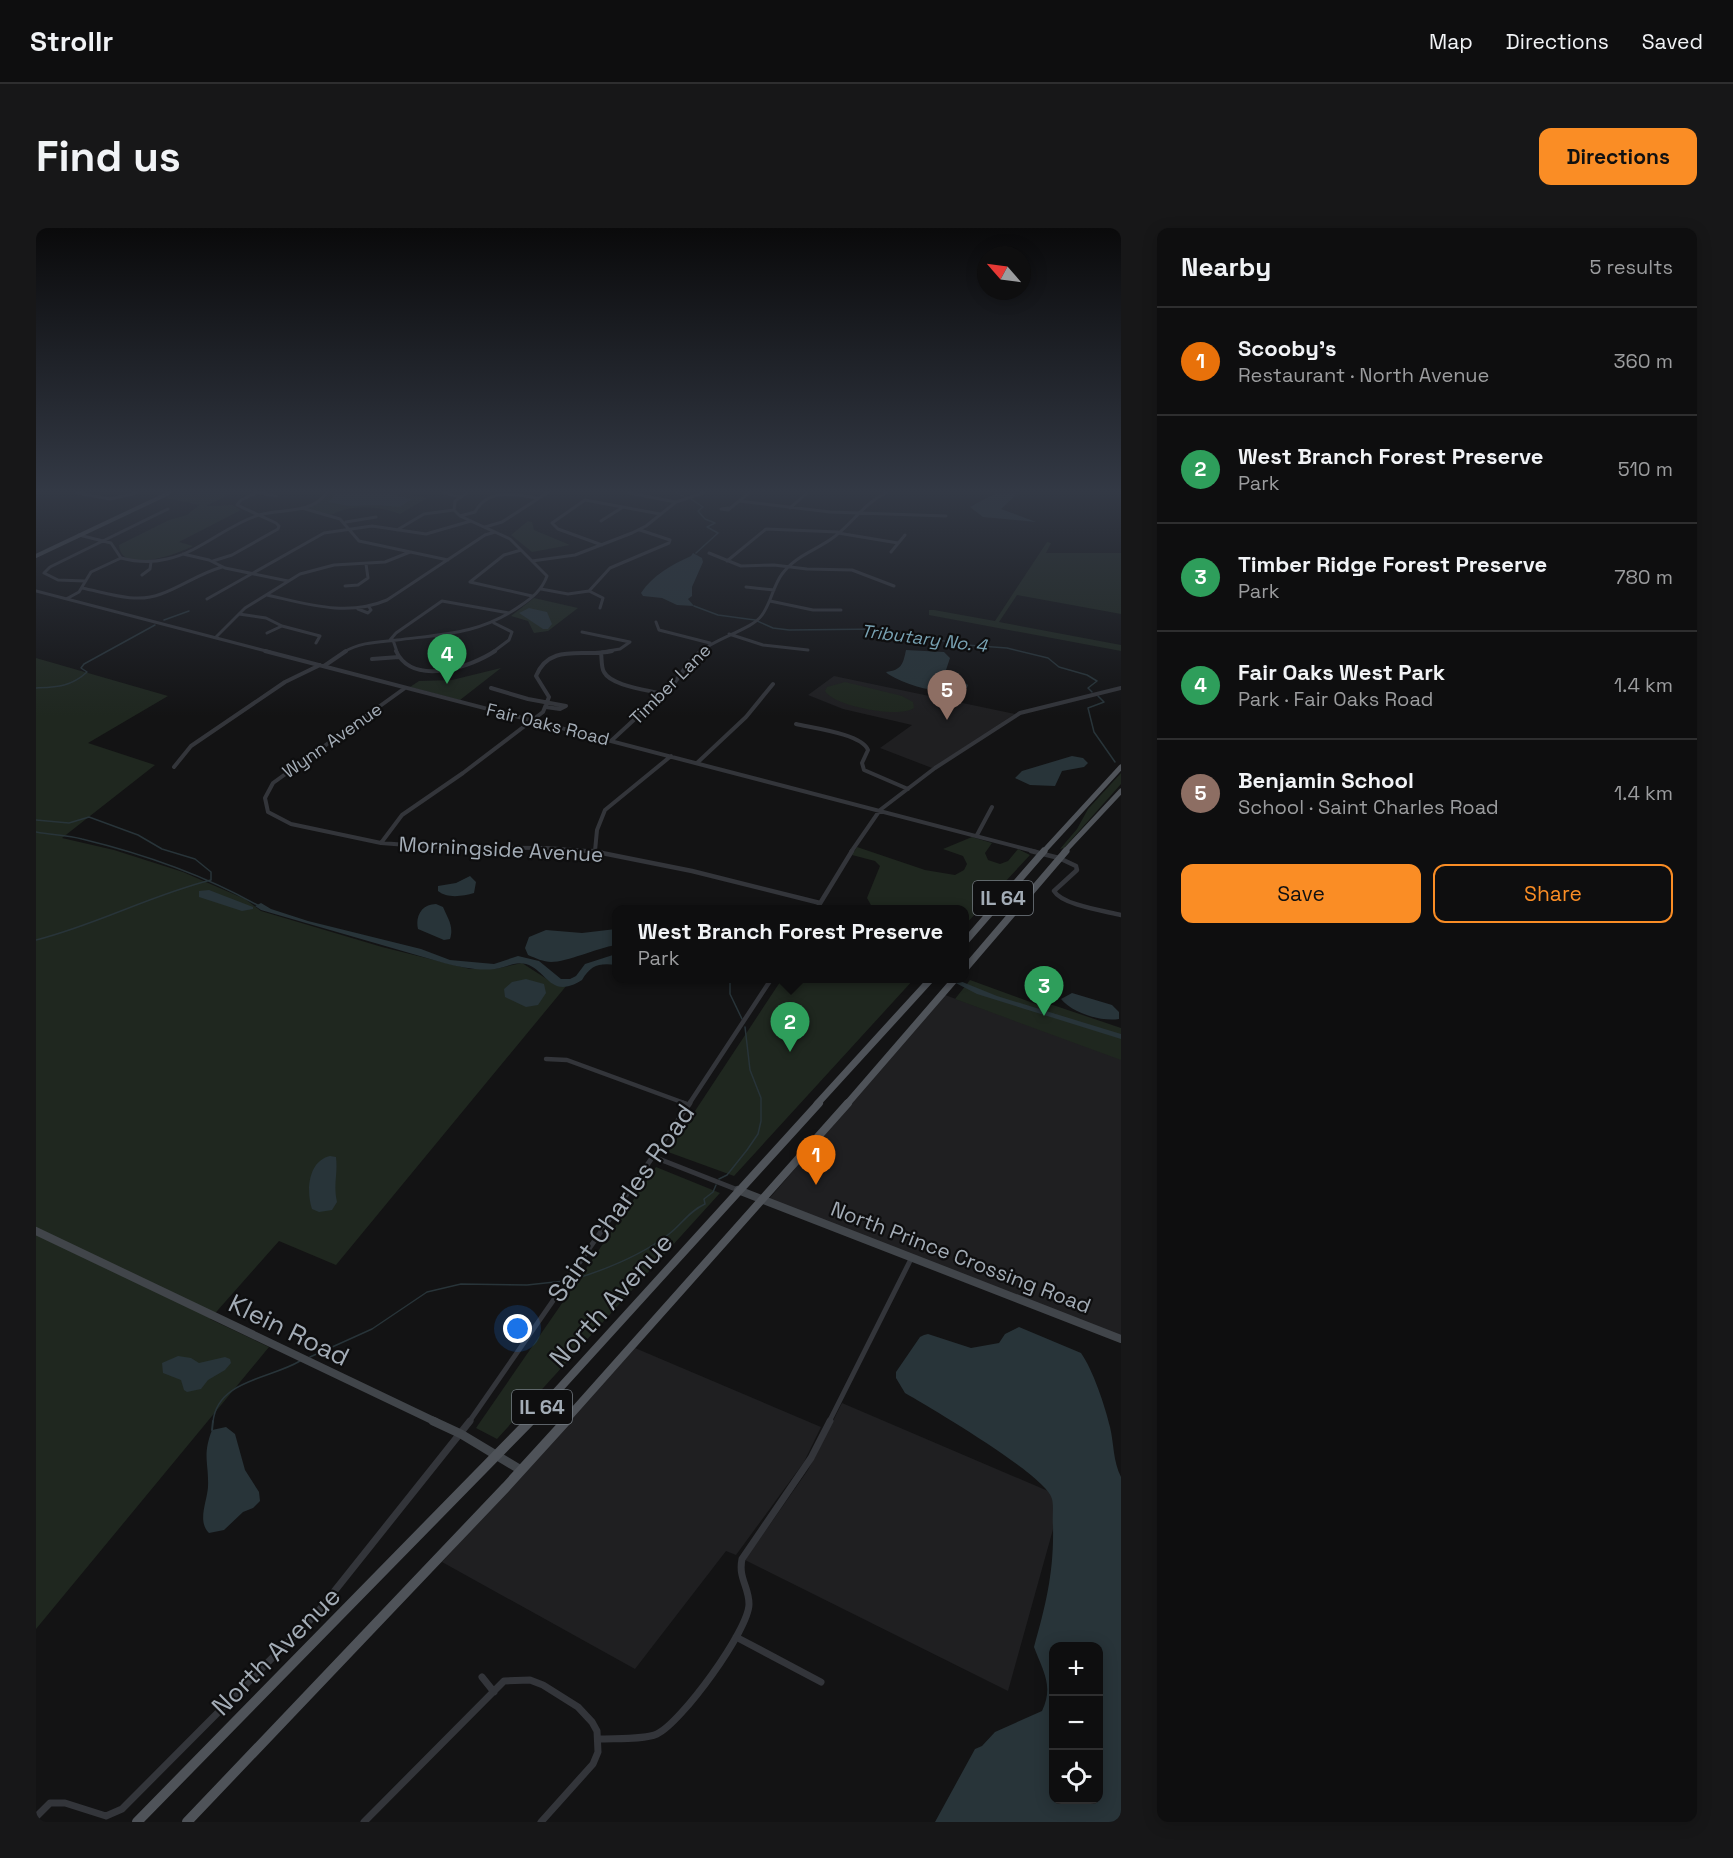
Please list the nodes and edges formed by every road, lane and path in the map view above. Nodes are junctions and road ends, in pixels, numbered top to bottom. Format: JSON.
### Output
{"nodes":[{"id":1,"x":50,"y":567,"type":"edge"},
{"id":2,"x":101,"y":567,"type":"edge"},
{"id":3,"x":150,"y":567,"type":"edge"},
{"id":4,"x":221,"y":567,"type":"edge"},
{"id":5,"x":224,"y":567,"type":"edge"},
{"id":6,"x":263,"y":567,"type":"edge"},
{"id":7,"x":323,"y":567,"type":"edge"},
{"id":8,"x":367,"y":567,"type":"edge"},
{"id":9,"x":437,"y":567,"type":"edge"},
{"id":10,"x":488,"y":567,"type":"edge"},
{"id":11,"x":538,"y":567,"type":"edge"},
{"id":12,"x":612,"y":567,"type":"edge"},
{"id":13,"x":787,"y":567,"type":"edge"},
{"id":14,"x":797,"y":567,"type":"edge"},
{"id":15,"x":251,"y":574,"type":"junction"},
{"id":16,"x":142,"y":575,"type":"dead end"},
{"id":17,"x":85,"y":581,"type":"junction"},
{"id":18,"x":289,"y":582,"type":"junction"},
{"id":19,"x":345,"y":586,"type":"dead end"},
{"id":20,"x":894,"y":586,"type":"dead end"},
{"id":21,"x":746,"y":587,"type":"dead end"},
{"id":22,"x":82,"y":588,"type":"junction"},
{"id":23,"x":541,"y":589,"type":"junction"},
{"id":24,"x":774,"y":590,"type":"junction"},
{"id":25,"x":36,"y":591,"type":"edge"},
{"id":26,"x":589,"y":591,"type":"junction"},
{"id":27,"x":267,"y":595,"type":"junction"},
{"id":28,"x":532,"y":596,"type":"junction"},
{"id":29,"x":67,"y":599,"type":"junction"},
{"id":30,"x":207,"y":599,"type":"dead end"},
{"id":31,"x":770,"y":601,"type":"junction"},
{"id":32,"x":600,"y":608,"type":"dead end"},
{"id":33,"x":841,"y":610,"type":"dead end"},
{"id":34,"x":509,"y":613,"type":"junction"},
{"id":35,"x":239,"y":614,"type":"junction"},
{"id":36,"x":656,"y":622,"type":"dead end"},
{"id":37,"x":494,"y":623,"type":"junction"},
{"id":38,"x":282,"y":626,"type":"junction"},
{"id":39,"x":459,"y":627,"type":"dead end"},
{"id":40,"x":463,"y":632,"type":"junction"},
{"id":41,"x":582,"y":632,"type":"dead end"},
{"id":42,"x":267,"y":633,"type":"dead end"},
{"id":43,"x":447,"y":634,"type":"junction"},
{"id":44,"x":729,"y":634,"type":"junction"},
{"id":45,"x":216,"y":637,"type":"junction"},
{"id":46,"x":391,"y":640,"type":"junction"},
{"id":47,"x":450,"y":640,"type":"dead end"},
{"id":48,"x":316,"y":643,"type":"dead end"},
{"id":49,"x":710,"y":643,"type":"junction"},
{"id":50,"x":807,"y":650,"type":"dead end"},
{"id":51,"x":601,"y":653,"type":"junction"},
{"id":52,"x":399,"y":657,"type":"junction"},
{"id":53,"x":372,"y":659,"type":"dead end"},
{"id":54,"x":322,"y":665,"type":"junction"},
{"id":55,"x":773,"y":684,"type":"dead end"},
{"id":56,"x":405,"y":688,"type":"junction"},
{"id":57,"x":491,"y":688,"type":"dead end"},
{"id":58,"x":1121,"y":688,"type":"edge"},
{"id":59,"x":663,"y":693,"type":"junction"},
{"id":60,"x":549,"y":702,"type":"junction"},
{"id":61,"x":546,"y":707,"type":"junction"},
{"id":62,"x":532,"y":720,"type":"junction"},
{"id":63,"x":796,"y":724,"type":"dead end"},
{"id":64,"x":611,"y":741,"type":"junction"},
{"id":65,"x":671,"y":756,"type":"junction"},
{"id":66,"x":697,"y":763,"type":"junction"},
{"id":67,"x":174,"y":767,"type":"dead end"},
{"id":68,"x":1121,"y":767,"type":"edge"},
{"id":69,"x":908,"y":789,"type":"junction"},
{"id":70,"x":1121,"y":791,"type":"edge"},
{"id":71,"x":264,"y":798,"type":"joint"},
{"id":72,"x":992,"y":807,"type":"dead end"},
{"id":73,"x":880,"y":810,"type":"junction"},
{"id":74,"x":977,"y":836,"type":"junction"},
{"id":75,"x":381,"y":843,"type":"junction"},
{"id":76,"x":595,"y":851,"type":"junction"},
{"id":77,"x":1042,"y":853,"type":"junction"},
{"id":78,"x":1059,"y":858,"type":"junction"},
{"id":79,"x":820,"y":903,"type":"joint"},
{"id":80,"x":1121,"y":915,"type":"edge"},
{"id":81,"x":969,"y":937,"type":"edge"},
{"id":82,"x":969,"y":964,"type":"edge"},
{"id":83,"x":769,"y":983,"type":"edge"},
{"id":84,"x":927,"y":983,"type":"edge"},
{"id":85,"x":952,"y":983,"type":"edge"},
{"id":86,"x":546,"y":1059,"type":"dead end"},
{"id":87,"x":688,"y":1105,"type":"junction"},
{"id":88,"x":654,"y":1157,"type":"junction"},
{"id":89,"x":738,"y":1190,"type":"junction"},
{"id":90,"x":764,"y":1200,"type":"junction"},
{"id":91,"x":36,"y":1231,"type":"edge"},
{"id":92,"x":912,"y":1257,"type":"junction"},
{"id":93,"x":1121,"y":1339,"type":"edge"},
{"id":94,"x":461,"y":1434,"type":"junction"},
{"id":95,"x":498,"y":1456,"type":"junction"},
{"id":96,"x":521,"y":1470,"type":"junction"},
{"id":97,"x":736,"y":1637,"type":"junction"},
{"id":98,"x":482,"y":1677,"type":"dead end"},
{"id":99,"x":821,"y":1682,"type":"dead end"},
{"id":100,"x":494,"y":1692,"type":"junction"},
{"id":101,"x":598,"y":1739,"type":"junction"},
{"id":102,"x":36,"y":1817,"type":"edge"},
{"id":103,"x":137,"y":1822,"type":"edge"},
{"id":104,"x":187,"y":1822,"type":"edge"},
{"id":105,"x":364,"y":1822,"type":"edge"},
{"id":106,"x":542,"y":1822,"type":"edge"}],
"edges":[{"from":1,"to":17,"type":"street"},
{"from":2,"to":17,"type":"street"},
{"from":3,"to":16,"type":"street"},
{"from":4,"to":22,"type":"street"},
{"from":5,"to":15,"type":"street"},
{"from":6,"to":15,"type":"street"},
{"from":7,"to":18,"type":"street"},
{"from":8,"to":19,"type":"street"},
{"from":9,"to":27,"type":"street"},
{"from":10,"to":28,"type":"street"},
{"from":11,"to":23,"type":"street"},
{"from":12,"to":26,"type":"street"},
{"from":13,"to":24,"type":"street","name":"Timber Lane"},
{"from":14,"to":20,"type":"street"},
{"from":15,"to":18,"type":"street"},
{"from":15,"to":30,"type":"street"},
{"from":17,"to":22,"type":"street"},
{"from":18,"to":27,"type":"street"},
{"from":21,"to":24,"type":"street"},
{"from":22,"to":29,"type":"street"},
{"from":23,"to":26,"type":"street"},
{"from":23,"to":28,"type":"street"},
{"from":24,"to":31,"type":"street","name":"Timber Lane"},
{"from":25,"to":29,"type":"street","name":"Fair Oaks Road"},
{"from":26,"to":32,"type":"street"},
{"from":27,"to":35,"type":"street"},
{"from":28,"to":34,"type":"street"},
{"from":29,"to":45,"type":"street","name":"Fair Oaks Road"},
{"from":31,"to":33,"type":"street"},
{"from":31,"to":44,"type":"street","name":"Timber Lane"},
{"from":34,"to":37,"type":"street"},
{"from":34,"to":46,"type":"street"},
{"from":35,"to":38,"type":"street"},
{"from":35,"to":45,"type":"street"},
{"from":36,"to":49,"type":"street"},
{"from":37,"to":40,"type":"street"},
{"from":37,"to":52,"type":"street"},
{"from":38,"to":42,"type":"street"},
{"from":38,"to":48,"type":"street"},
{"from":39,"to":40,"type":"street"},
{"from":40,"to":43,"type":"street"},
{"from":41,"to":51,"type":"street"},
{"from":43,"to":46,"type":"street"},
{"from":43,"to":47,"type":"street"},
{"from":44,"to":49,"type":"street","name":"Timber Lane"},
{"from":44,"to":50,"type":"street"},
{"from":45,"to":54,"type":"street","name":"Fair Oaks Road"},
{"from":46,"to":52,"type":"street"},
{"from":46,"to":54,"type":"street"},
{"from":49,"to":59,"type":"street","name":"Timber Lane"},
{"from":51,"to":59,"type":"street"},
{"from":51,"to":60,"type":"street"},
{"from":52,"to":53,"type":"street"},
{"from":54,"to":56,"type":"street","name":"Fair Oaks Road"},
{"from":54,"to":67,"type":"street"},
{"from":55,"to":66,"type":"street"},
{"from":56,"to":62,"type":"street","name":"Fair Oaks Road"},
{"from":56,"to":71,"type":"street","name":"Wynn Avenue"},
{"from":57,"to":60,"type":"street"},
{"from":58,"to":69,"type":"street"},
{"from":59,"to":64,"type":"street","name":"Timber Lane"},
{"from":60,"to":61,"type":"street"},
{"from":60,"to":61,"type":"street"},
{"from":61,"to":62,"type":"street"},
{"from":62,"to":64,"type":"street","name":"Fair Oaks Road"},
{"from":62,"to":75,"type":"street"},
{"from":63,"to":69,"type":"street"},
{"from":64,"to":65,"type":"street","name":"Fair Oaks Road"},
{"from":65,"to":66,"type":"street","name":"Fair Oaks Road"},
{"from":65,"to":76,"type":"street"},
{"from":66,"to":73,"type":"street","name":"Fair Oaks Road"},
{"from":68,"to":77,"type":"main road","number":"IL 64"},
{"from":69,"to":73,"type":"street"},
{"from":70,"to":78,"type":"main road","number":"IL 64"},
{"from":71,"to":75,"type":"street","name":"Morningside Avenue"},
{"from":72,"to":74,"type":"street"},
{"from":73,"to":74,"type":"street","name":"Fair Oaks Road"},
{"from":73,"to":79,"type":"street"},
{"from":74,"to":77,"type":"street","name":"Fair Oaks Road"},
{"from":75,"to":76,"type":"street","name":"Morningside Avenue"},
{"from":76,"to":79,"type":"street","name":"Morningside Avenue"},
{"from":77,"to":78,"type":"street","name":"Fair Oaks Road"},
{"from":77,"to":81,"type":"main road","number":"IL 64"},
{"from":78,"to":80,"type":"street"},
{"from":78,"to":82,"type":"main road","number":"IL 64"},
{"from":83,"to":87,"type":"street","name":"Saint Charles Road"},
{"from":84,"to":89,"type":"main road","name":"North Avenue","number":"IL 64"},
{"from":85,"to":90,"type":"main road","name":"North Avenue","number":"IL 64"},
{"from":86,"to":87,"type":"street"},
{"from":87,"to":88,"type":"street","name":"Saint Charles Road"},
{"from":88,"to":89,"type":"street","name":"North Prince Crossing Road"},
{"from":88,"to":94,"type":"street","name":"Saint Charles Road"},
{"from":89,"to":90,"type":"street","name":"North Prince Crossing Road"},
{"from":89,"to":95,"type":"main road","name":"North Avenue","number":"IL 64"},
{"from":90,"to":92,"type":"street","name":"North Prince Crossing Road"},
{"from":90,"to":96,"type":"main road","name":"North Avenue","number":"IL 64"},
{"from":91,"to":94,"type":"street","name":"Klein Road"},
{"from":92,"to":93,"type":"street","name":"North Prince Crossing Road"},
{"from":92,"to":97,"type":"street"},
{"from":94,"to":95,"type":"street","name":"Klein Road"},
{"from":94,"to":102,"type":"street","name":"Saint Charles Road"},
{"from":95,"to":96,"type":"street","name":"Klein Road"},
{"from":95,"to":103,"type":"main road","name":"North Avenue","number":"IL 64"},
{"from":96,"to":104,"type":"main road","name":"North Avenue","number":"IL 64"},
{"from":97,"to":99,"type":"street"},
{"from":97,"to":101,"type":"street"},
{"from":98,"to":100,"type":"street"},
{"from":100,"to":101,"type":"street"},
{"from":100,"to":105,"type":"street"},
{"from":101,"to":106,"type":"street"}]}
